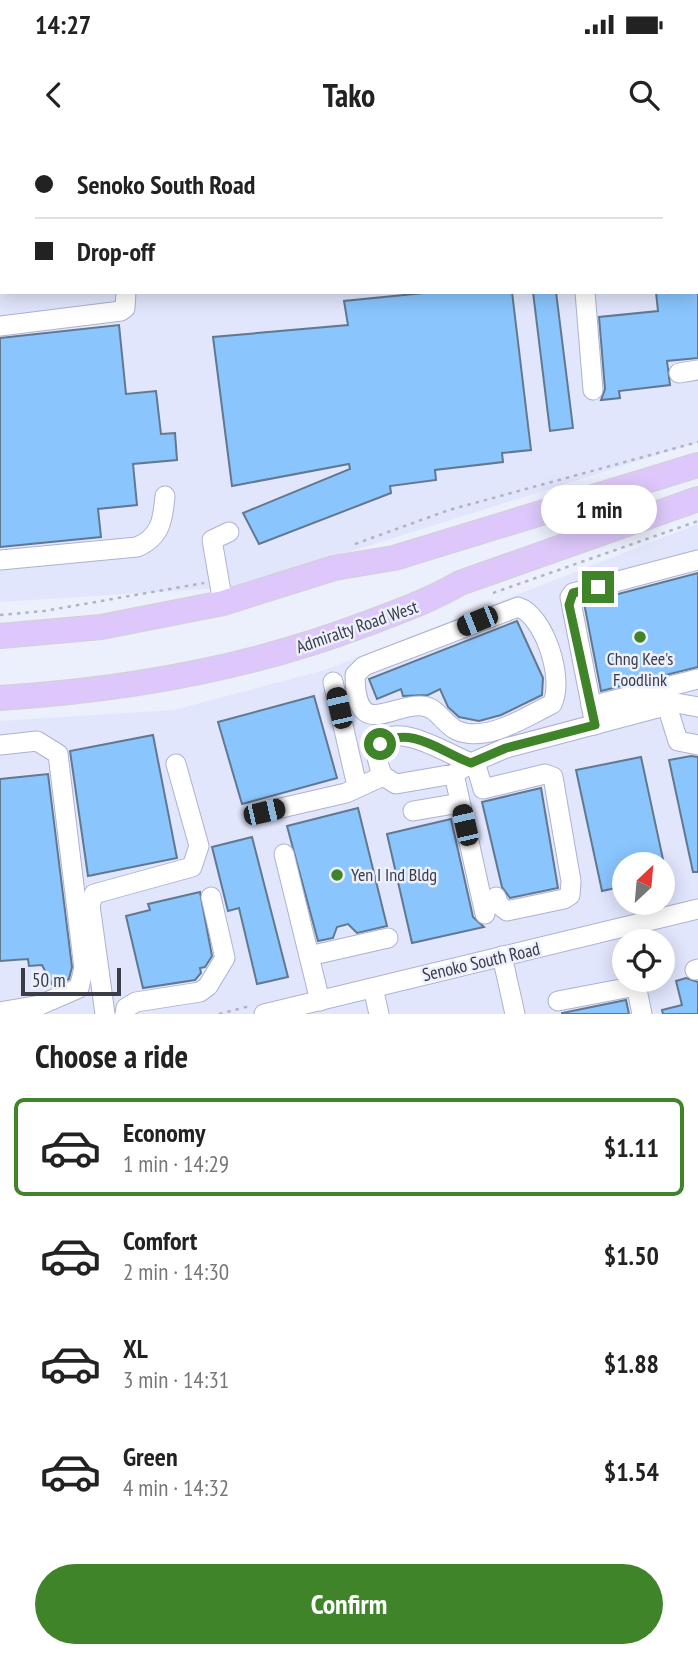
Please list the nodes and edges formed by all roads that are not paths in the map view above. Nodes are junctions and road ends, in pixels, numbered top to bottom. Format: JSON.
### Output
{"nodes":[{"id":1,"x":126,"y":294,"type":"edge"},
{"id":2,"x":585,"y":294,"type":"edge"},
{"id":3,"x":0,"y":326,"type":"edge"},
{"id":4,"x":593,"y":390,"type":"dead end"},
{"id":5,"x":698,"y":465,"type":"edge"},
{"id":6,"x":165,"y":496,"type":"dead end"},
{"id":7,"x":698,"y":499,"type":"edge"},
{"id":8,"x":229,"y":532,"type":"dead end"},
{"id":9,"x":0,"y":560,"type":"edge"},
{"id":10,"x":698,"y":560,"type":"edge"},
{"id":11,"x":220,"y":592,"type":"junction"},
{"id":12,"x":0,"y":636,"type":"edge"},
{"id":13,"x":698,"y":679,"type":"edge"},
{"id":14,"x":333,"y":682,"type":"dead end"},
{"id":15,"x":0,"y":698,"type":"edge"},
{"id":16,"x":667,"y":706,"type":"junction"},
{"id":17,"x":698,"y":707,"type":"edge"},
{"id":18,"x":593,"y":716,"type":"junction"},
{"id":19,"x":503,"y":739,"type":"junction"},
{"id":20,"x":698,"y":745,"type":"edge"},
{"id":21,"x":0,"y":746,"type":"edge"},
{"id":22,"x":473,"y":762,"type":"junction"},
{"id":23,"x":176,"y":764,"type":"dead end"},
{"id":24,"x":454,"y":774,"type":"junction"},
{"id":25,"x":383,"y":776,"type":"junction"},
{"id":26,"x":357,"y":786,"type":"junction"},
{"id":27,"x":460,"y":803,"type":"junction"},
{"id":28,"x":413,"y":811,"type":"dead end"},
{"id":29,"x":264,"y":812,"type":"dead end"},
{"id":30,"x":284,"y":854,"type":"dead end"},
{"id":31,"x":211,"y":897,"type":"dead end"},
{"id":32,"x":698,"y":909,"type":"edge"},
{"id":33,"x":640,"y":929,"type":"edge"},
{"id":34,"x":612,"y":936,"type":"edge"},
{"id":35,"x":388,"y":938,"type":"dead end"},
{"id":36,"x":309,"y":956,"type":"junction"},
{"id":37,"x":502,"y":956,"type":"junction"},
{"id":38,"x":373,"y":988,"type":"junction"},
{"id":39,"x":612,"y":989,"type":"edge"},
{"id":40,"x":638,"y":992,"type":"edge"},
{"id":41,"x":320,"y":1001,"type":"junction"},
{"id":42,"x":558,"y":1001,"type":"dead end"},
{"id":43,"x":0,"y":1012,"type":"edge"},
{"id":44,"x":105,"y":1014,"type":"edge"},
{"id":45,"x":125,"y":1014,"type":"edge"},
{"id":46,"x":264,"y":1014,"type":"edge"},
{"id":47,"x":379,"y":1014,"type":"edge"},
{"id":48,"x":513,"y":1014,"type":"edge"},
{"id":49,"x":642,"y":1014,"type":"edge"}],
"edges":[{"from":1,"to":3,"type":"street"},
{"from":2,"to":4,"type":"street"},
{"from":5,"to":11,"type":"main road"},
{"from":6,"to":9,"type":"street"},
{"from":7,"to":15,"type":"main road","name":"Admiralty Road West"},
{"from":8,"to":11,"type":"street"},
{"from":10,"to":18,"type":"street"},
{"from":11,"to":12,"type":"main road"},
{"from":13,"to":18,"type":"street"},
{"from":14,"to":26,"type":"street"},
{"from":16,"to":17,"type":"street"},
{"from":16,"to":18,"type":"street"},
{"from":16,"to":20,"type":"street"},
{"from":18,"to":19,"type":"street"},
{"from":19,"to":19,"type":"street"},
{"from":19,"to":22,"type":"street"},
{"from":21,"to":43,"type":"street"},
{"from":22,"to":24,"type":"street"},
{"from":22,"to":25,"type":"street"},
{"from":22,"to":27,"type":"street"},
{"from":23,"to":44,"type":"street"},
{"from":24,"to":25,"type":"street"},
{"from":24,"to":27,"type":"street"},
{"from":25,"to":26,"type":"street"},
{"from":26,"to":29,"type":"street"},
{"from":27,"to":28,"type":"street"},
{"from":30,"to":36,"type":"street"},
{"from":31,"to":45,"type":"street"},
{"from":32,"to":33,"type":"street","name":"Senoko South Road"},
{"from":34,"to":37,"type":"street","name":"Senoko South Road"},
{"from":35,"to":36,"type":"street"},
{"from":36,"to":41,"type":"street"},
{"from":37,"to":38,"type":"street","name":"Senoko South Road"},
{"from":37,"to":48,"type":"street"},
{"from":38,"to":41,"type":"street","name":"Senoko South Road"},
{"from":38,"to":47,"type":"street"},
{"from":39,"to":42,"type":"street"},
{"from":40,"to":49,"type":"street"},
{"from":41,"to":46,"type":"street","name":"Senoko South Road"}]}
